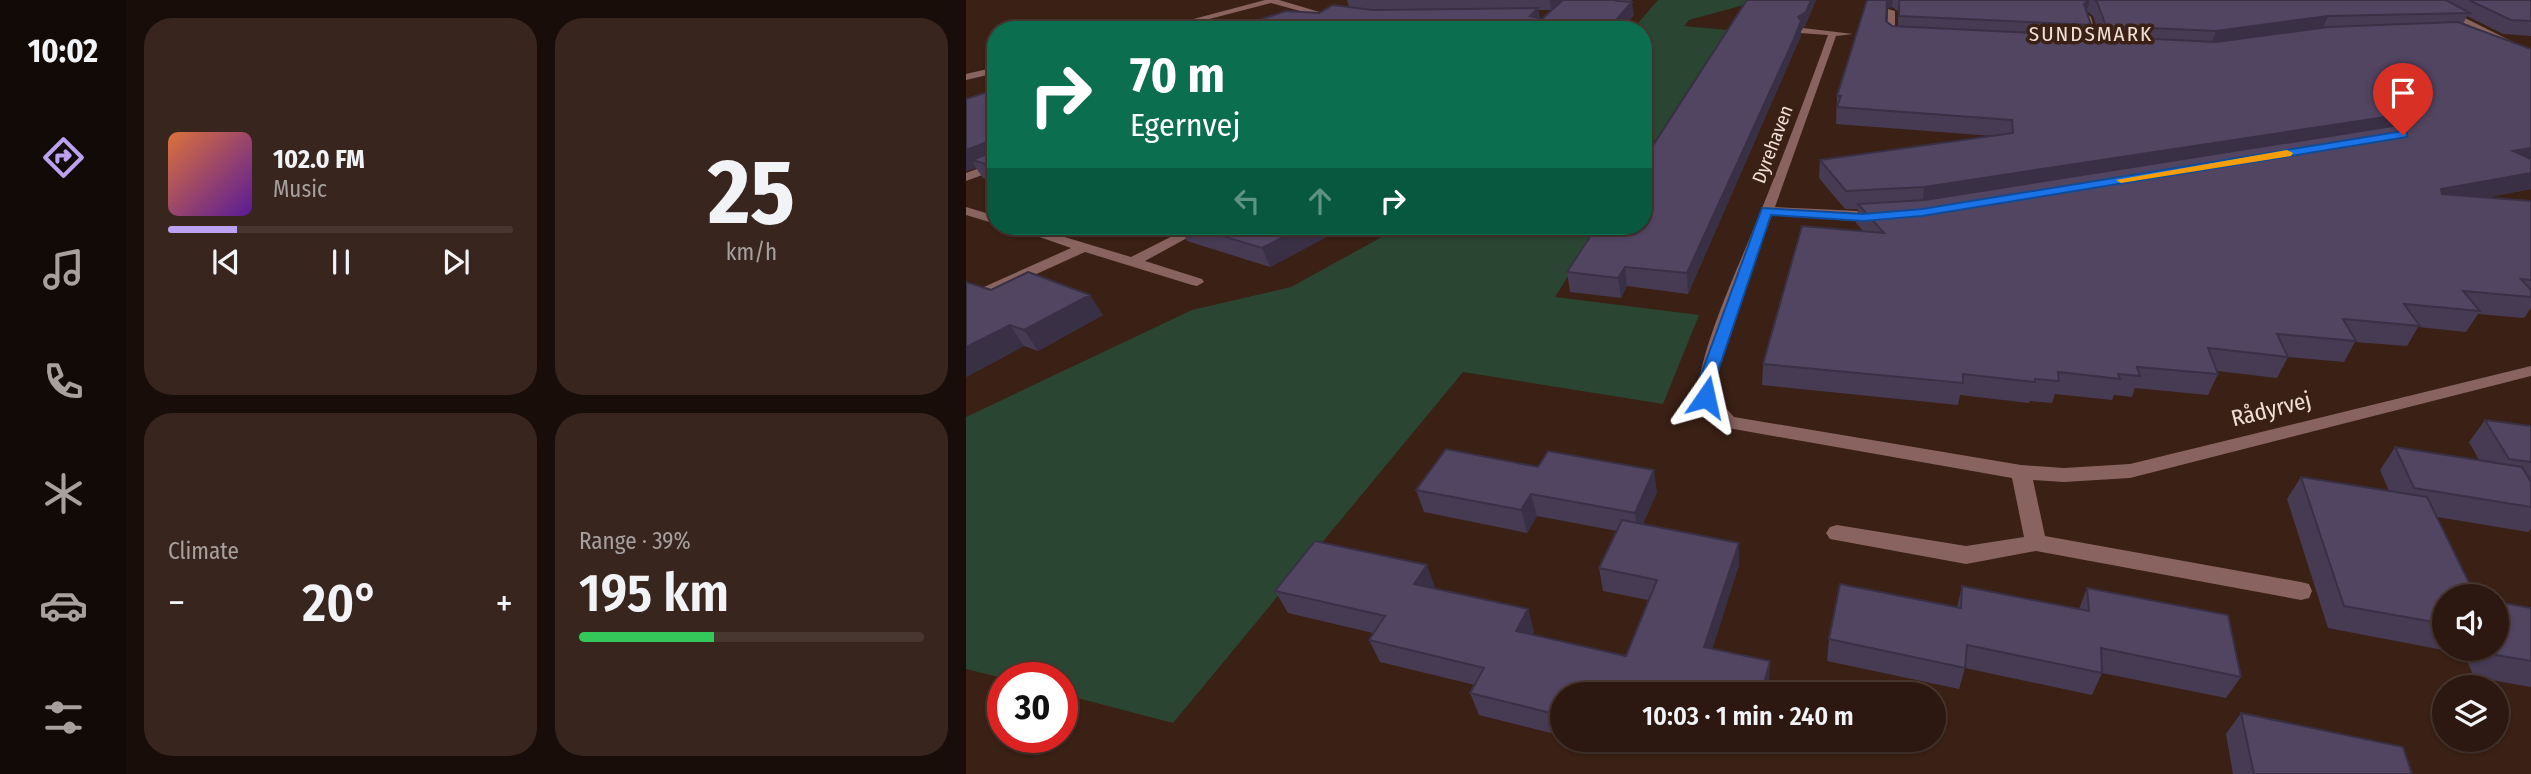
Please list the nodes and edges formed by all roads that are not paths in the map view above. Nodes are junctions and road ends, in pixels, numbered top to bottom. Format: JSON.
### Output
{"nodes":[{"id":1,"x":1273,"y":0,"type":"edge"},
{"id":2,"x":2423,"y":0,"type":"edge"},
{"id":3,"x":1891,"y":11,"type":"dead end"},
{"id":4,"x":1342,"y":18,"type":"edge"},
{"id":5,"x":2087,"y":18,"type":"edge"},
{"id":6,"x":1191,"y":21,"type":"edge"},
{"id":7,"x":1803,"y":31,"type":"edge"},
{"id":8,"x":2466,"y":31,"type":"edge"},
{"id":9,"x":2479,"y":31,"type":"junction"},
{"id":10,"x":1833,"y":33,"type":"junction"},
{"id":11,"x":1849,"y":34,"type":"dead end"},
{"id":12,"x":1918,"y":36,"type":"edge"},
{"id":13,"x":2082,"y":44,"type":"edge"},
{"id":14,"x":2096,"y":45,"type":"junction"},
{"id":15,"x":2109,"y":46,"type":"edge"},
{"id":16,"x":2531,"y":55,"type":"edge"},
{"id":17,"x":987,"y":72,"type":"edge"},
{"id":18,"x":966,"y":77,"type":"edge"},
{"id":19,"x":987,"y":169,"type":"edge"},
{"id":20,"x":966,"y":177,"type":"edge"},
{"id":21,"x":966,"y":211,"type":"edge"},
{"id":22,"x":1766,"y":211,"type":"junction"},
{"id":23,"x":1898,"y":214,"type":"edge"},
{"id":24,"x":987,"y":217,"type":"edge"},
{"id":25,"x":1045,"y":235,"type":"edge"},
{"id":26,"x":1184,"y":235,"type":"edge"},
{"id":27,"x":1085,"y":247,"type":"junction"},
{"id":28,"x":1132,"y":262,"type":"junction"},
{"id":29,"x":1197,"y":282,"type":"dead end"},
{"id":30,"x":966,"y":301,"type":"edge"},
{"id":31,"x":2531,"y":371,"type":"edge"},
{"id":32,"x":1728,"y":422,"type":"joint"},
{"id":33,"x":2021,"y":472,"type":"junction"},
{"id":34,"x":1837,"y":533,"type":"dead end"},
{"id":35,"x":2036,"y":543,"type":"junction"},
{"id":36,"x":2301,"y":591,"type":"dead end"}],
"edges":[{"from":1,"to":4,"type":"street"},
{"from":1,"to":6,"type":"street"},
{"from":2,"to":9,"type":"street"},
{"from":3,"to":12,"type":"street"},
{"from":5,"to":14,"type":"street"},
{"from":7,"to":10,"type":"street"},
{"from":8,"to":9,"type":"street"},
{"from":9,"to":16,"type":"street"},
{"from":10,"to":11,"type":"street"},
{"from":10,"to":22,"type":"street","name":"Dyrehaven"},
{"from":13,"to":14,"type":"street"},
{"from":14,"to":15,"type":"street"},
{"from":17,"to":18,"type":"street"},
{"from":19,"to":20,"type":"street"},
{"from":21,"to":24,"type":"street"},
{"from":22,"to":23,"type":"street"},
{"from":22,"to":32,"type":"street","name":"Dyrehaven"},
{"from":25,"to":27,"type":"street"},
{"from":26,"to":28,"type":"street"},
{"from":27,"to":28,"type":"street"},
{"from":27,"to":30,"type":"street"},
{"from":28,"to":29,"type":"street"},
{"from":31,"to":33,"type":"street","name":"Rådyrvej"},
{"from":32,"to":33,"type":"street","name":"Rådyrvej"},
{"from":33,"to":35,"type":"street"},
{"from":34,"to":35,"type":"street"},
{"from":35,"to":36,"type":"street"}]}
